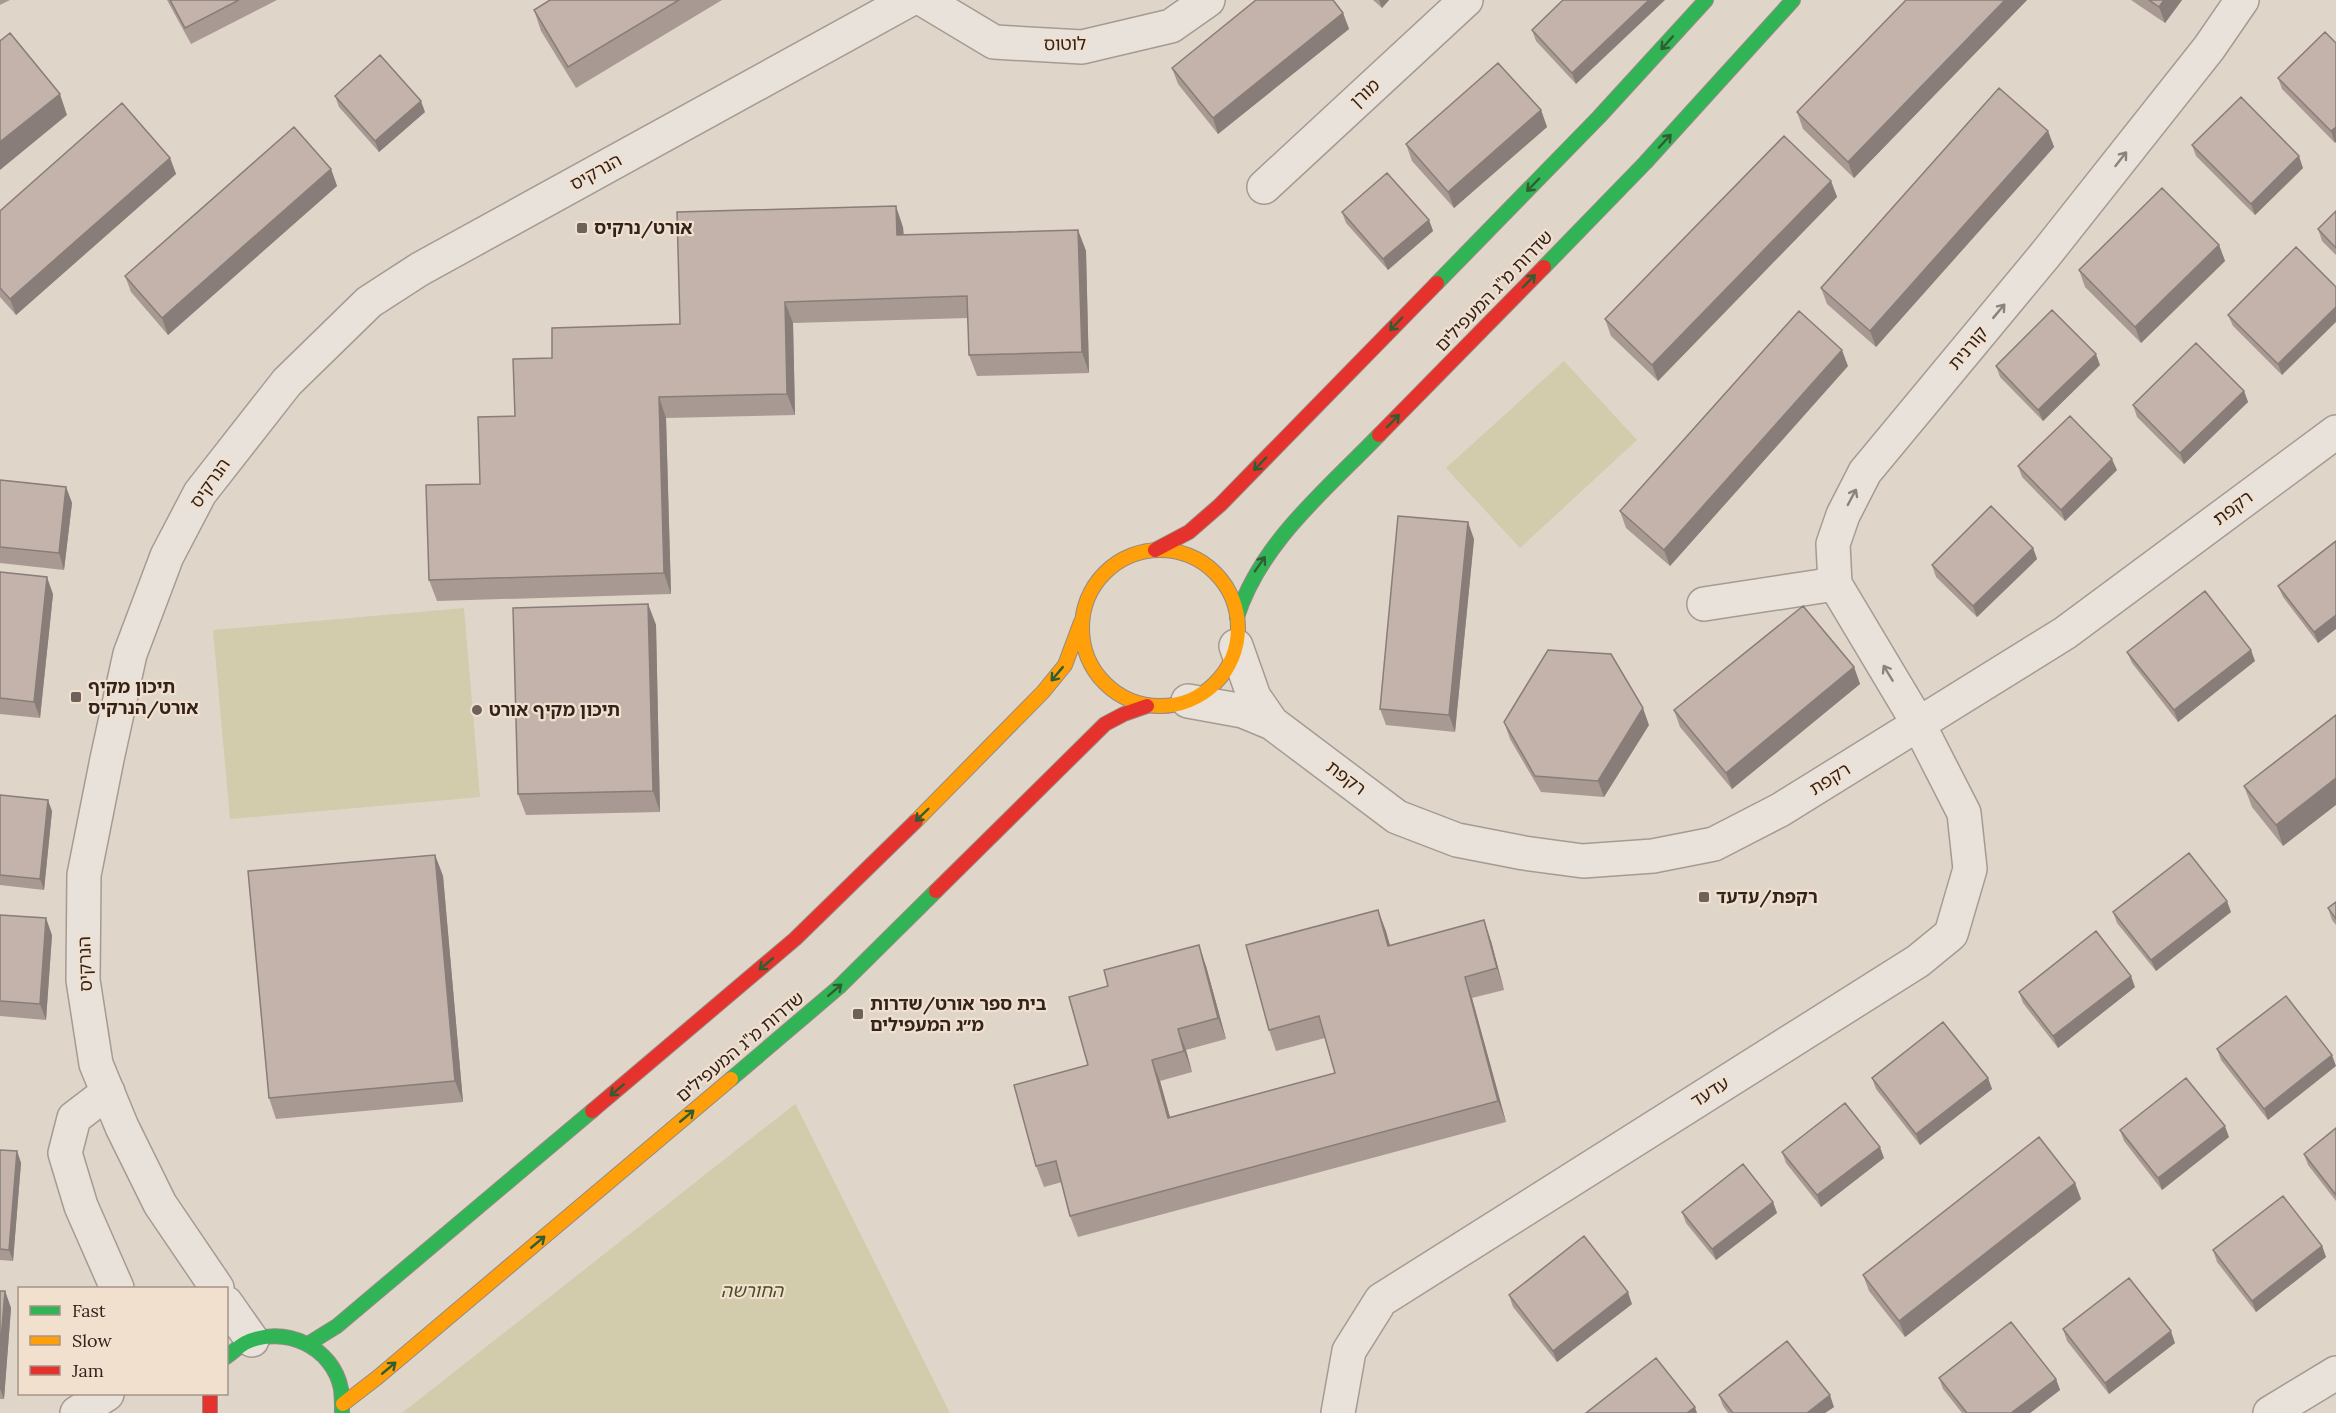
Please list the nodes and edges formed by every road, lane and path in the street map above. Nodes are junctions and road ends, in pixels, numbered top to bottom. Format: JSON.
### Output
{"nodes":[{"id":1,"x":909,"y":0,"type":"edge"},
{"id":2,"x":924,"y":0,"type":"edge"},
{"id":3,"x":1208,"y":0,"type":"edge"},
{"id":4,"x":1466,"y":0,"type":"edge"},
{"id":5,"x":1706,"y":0,"type":"edge"},
{"id":6,"x":1793,"y":0,"type":"edge"},
{"id":7,"x":2242,"y":0,"type":"edge"},
{"id":8,"x":1264,"y":187,"type":"dead end"},
{"id":9,"x":2336,"y":432,"type":"edge"},
{"id":10,"x":1155,"y":550,"type":"junction"},
{"id":11,"x":1835,"y":584,"type":"junction"},
{"id":12,"x":1704,"y":604,"type":"dead end"},
{"id":13,"x":1081,"y":622,"type":"junction"},
{"id":14,"x":1237,"y":632,"type":"junction"},
{"id":15,"x":1188,"y":701,"type":"junction"},
{"id":16,"x":1147,"y":706,"type":"junction"},
{"id":17,"x":1272,"y":723,"type":"junction"},
{"id":18,"x":1918,"y":723,"type":"junction"},
{"id":19,"x":108,"y":1092,"type":"junction"},
{"id":20,"x":117,"y":1287,"type":"edge"},
{"id":21,"x":216,"y":1287,"type":"edge"},
{"id":22,"x":228,"y":1310,"type":"edge"},
{"id":23,"x":308,"y":1344,"type":"junction"},
{"id":24,"x":239,"y":1348,"type":"edge"},
{"id":25,"x":2336,"y":1373,"type":"edge"},
{"id":26,"x":104,"y":1395,"type":"edge"},
{"id":27,"x":210,"y":1395,"type":"edge"},
{"id":28,"x":343,"y":1409,"type":"edge"},
{"id":29,"x":77,"y":1413,"type":"edge"},
{"id":30,"x":210,"y":1413,"type":"edge"},
{"id":31,"x":1338,"y":1413,"type":"edge"},
{"id":32,"x":2270,"y":1413,"type":"edge"}],
"edges":[{"from":1,"to":19,"type":"street","name":"הנרקיס"},
{"from":2,"to":3,"type":"street","name":"לוטוס"},
{"from":4,"to":8,"type":"street","name":"מורן"},
{"from":5,"to":10,"type":"main road","one_way":true},
{"from":14,"to":6,"type":"main road","name":"שדרות מ\"ג המעפילים","one_way":true},
{"from":11,"to":7,"type":"street","name":"קורנית","one_way":true},
{"from":9,"to":18,"type":"street","name":"רקפת"},
{"from":10,"to":13,"type":"main road"},
{"from":10,"to":14,"type":"main road"},
{"from":11,"to":12,"type":"street"},
{"from":18,"to":11,"type":"street","name":"קורנית","one_way":true},
{"from":13,"to":16,"type":"main road"},
{"from":13,"to":23,"type":"main road","one_way":true},
{"from":14,"to":15,"type":"main road"},
{"from":14,"to":17,"type":"street","name":"רקפת"},
{"from":15,"to":16,"type":"main road"},
{"from":15,"to":17,"type":"street","name":"רקפת"},
{"from":28,"to":16,"type":"main road","name":"שדרות מ\"ג המעפילים","one_way":true},
{"from":17,"to":18,"type":"street","name":"רקפת"},
{"from":18,"to":31,"type":"street","name":"עדעד"},
{"from":19,"to":20,"type":"street"},
{"from":19,"to":21,"type":"street","name":"הנרקיס"},
{"from":22,"to":24,"type":"street"},
{"from":23,"to":24,"type":"main road"},
{"from":23,"to":28,"type":"main road"},
{"from":25,"to":32,"type":"street"},
{"from":26,"to":29,"type":"street"},
{"from":27,"to":30,"type":"main road"}]}
